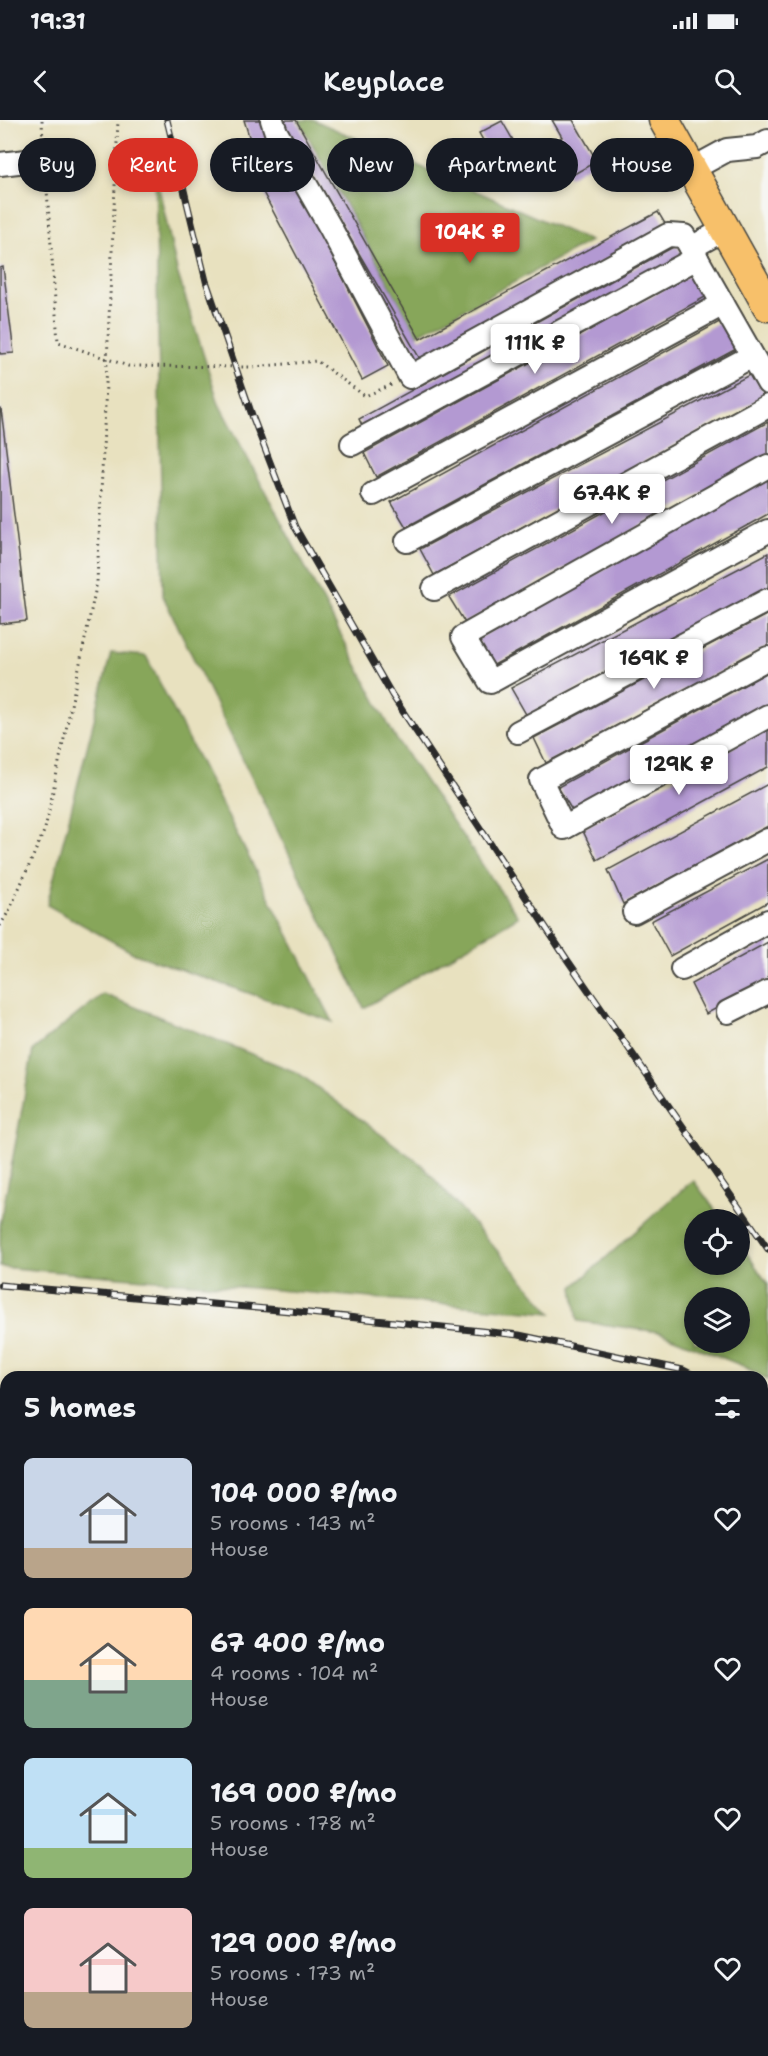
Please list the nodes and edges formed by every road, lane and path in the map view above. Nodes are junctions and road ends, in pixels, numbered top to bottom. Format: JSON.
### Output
{"nodes":[{"id":1,"x":118,"y":120,"type":"edge"},
{"id":2,"x":272,"y":120,"type":"edge"},
{"id":3,"x":664,"y":120,"type":"edge"},
{"id":4,"x":674,"y":138,"type":"edge"},
{"id":5,"x":768,"y":141,"type":"edge"},
{"id":6,"x":18,"y":162,"type":"edge"},
{"id":7,"x":0,"y":164,"type":"edge"},
{"id":8,"x":694,"y":168,"type":"edge"},
{"id":9,"x":694,"y":173,"type":"edge"},
{"id":10,"x":47,"y":192,"type":"edge"},
{"id":11,"x":725,"y":230,"type":"junction"},
{"id":12,"x":694,"y":253,"type":"junction"},
{"id":13,"x":723,"y":304,"type":"junction"},
{"id":14,"x":768,"y":306,"type":"edge"},
{"id":15,"x":752,"y":356,"type":"junction"},
{"id":16,"x":107,"y":359,"type":"junction"},
{"id":17,"x":410,"y":377,"type":"junction"},
{"id":18,"x":768,"y":383,"type":"edge"},
{"id":19,"x":768,"y":406,"type":"edge"},
{"id":20,"x":352,"y":444,"type":"dead end"},
{"id":21,"x":768,"y":466,"type":"edge"},
{"id":22,"x":373,"y":494,"type":"dead end"},
{"id":23,"x":768,"y":531,"type":"edge"},
{"id":24,"x":407,"y":541,"type":"dead end"},
{"id":25,"x":434,"y":589,"type":"dead end"},
{"id":26,"x":768,"y":600,"type":"edge"},
{"id":27,"x":768,"y":658,"type":"edge"},
{"id":28,"x":768,"y":716,"type":"edge"},
{"id":29,"x":518,"y":732,"type":"dead end"},
{"id":30,"x":768,"y":840,"type":"edge"},
{"id":31,"x":634,"y":912,"type":"dead end"},
{"id":32,"x":768,"y":921,"type":"edge"},
{"id":33,"x":0,"y":926,"type":"edge"},
{"id":34,"x":682,"y":969,"type":"dead end"},
{"id":35,"x":768,"y":992,"type":"edge"},
{"id":36,"x":728,"y":1012,"type":"dead end"}],
"edges":[{"from":1,"to":16,"type":"path"},
{"from":2,"to":17,"type":"lane"},
{"from":3,"to":4,"type":"main road"},
{"from":5,"to":8,"type":"lane"},
{"from":6,"to":7,"type":"lane"},
{"from":9,"to":11,"type":"main road"},
{"from":10,"to":16,"type":"path"},
{"from":11,"to":12,"type":"lane"},
{"from":11,"to":14,"type":"main road"},
{"from":12,"to":13,"type":"lane"},
{"from":12,"to":17,"type":"lane"},
{"from":12,"to":20,"type":"lane"},
{"from":13,"to":15,"type":"lane"},
{"from":13,"to":22,"type":"lane"},
{"from":15,"to":18,"type":"lane"},
{"from":15,"to":24,"type":"lane"},
{"from":16,"to":17,"type":"path"},
{"from":16,"to":33,"type":"path"},
{"from":19,"to":25,"type":"lane"},
{"from":21,"to":23,"type":"lane"},
{"from":26,"to":29,"type":"lane"},
{"from":27,"to":28,"type":"lane"},
{"from":30,"to":31,"type":"lane"},
{"from":32,"to":34,"type":"lane"},
{"from":35,"to":36,"type":"lane"}]}
